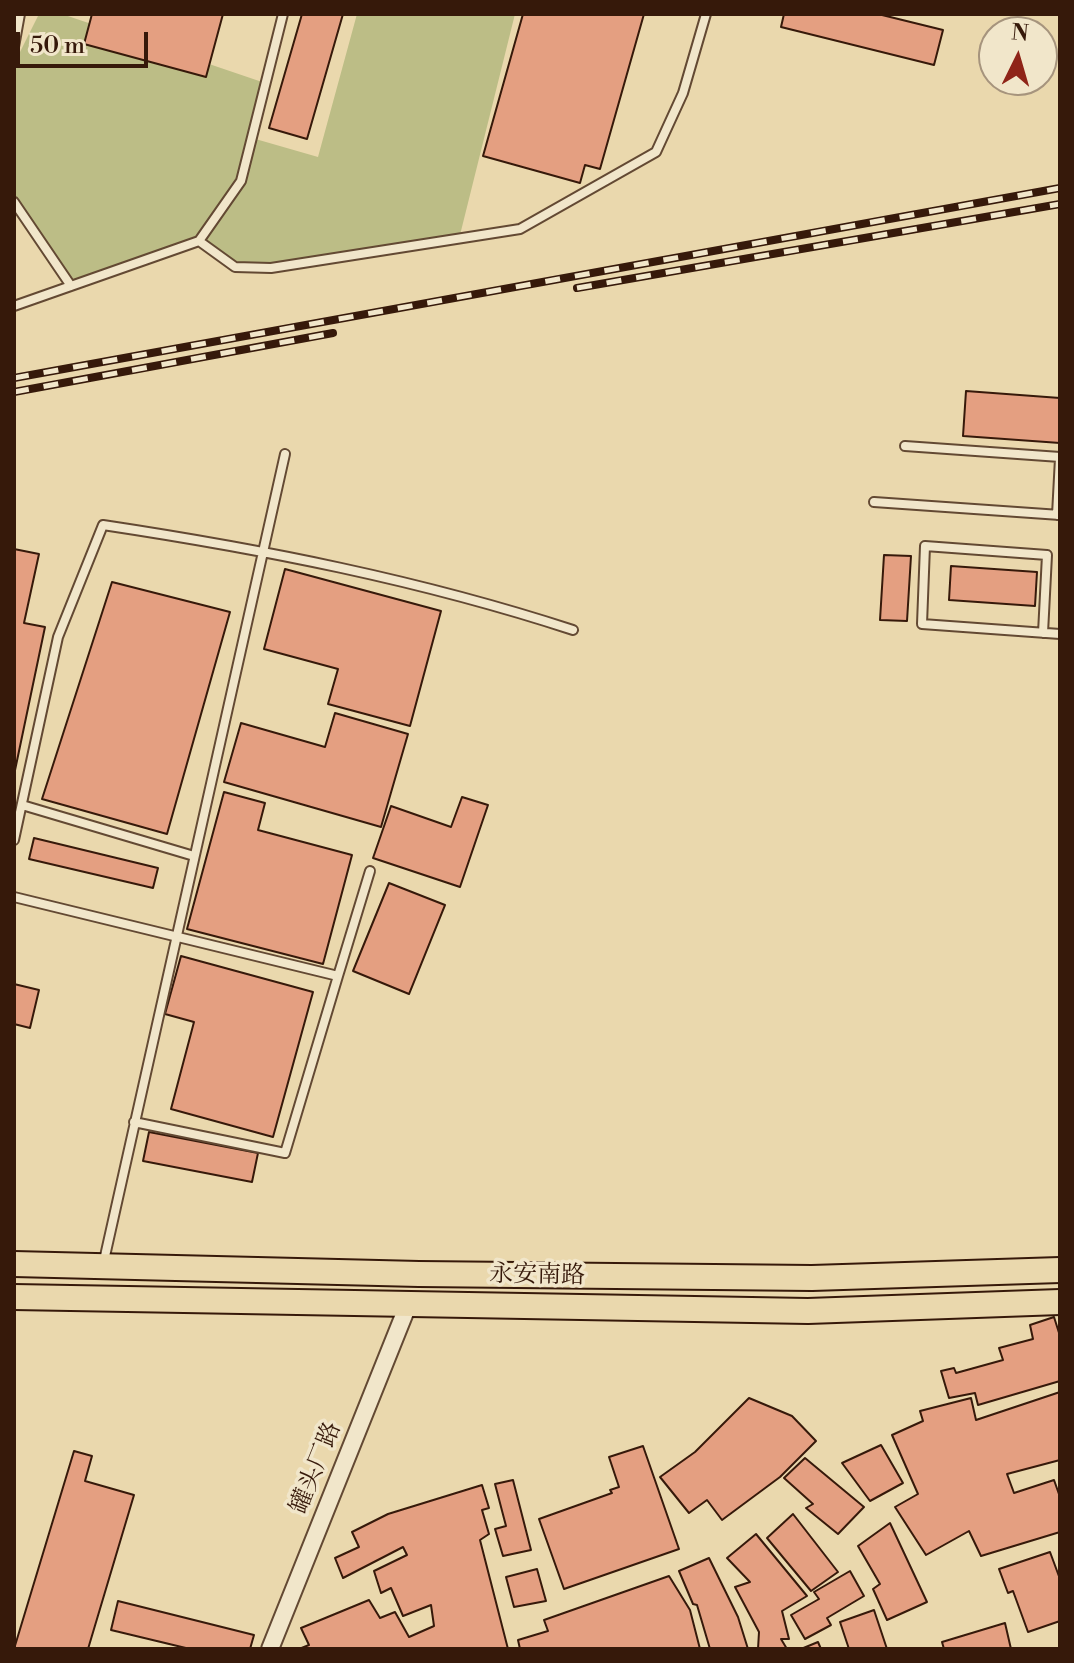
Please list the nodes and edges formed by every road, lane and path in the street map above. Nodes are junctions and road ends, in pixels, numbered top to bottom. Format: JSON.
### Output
{"nodes":[{"id":1,"x":20,"y":14,"type":"edge"},
{"id":2,"x":283,"y":14,"type":"edge"},
{"id":3,"x":706,"y":14,"type":"edge"},
{"id":4,"x":14,"y":47,"type":"edge"},
{"id":5,"x":14,"y":202,"type":"edge"},
{"id":6,"x":199,"y":241,"type":"junction"},
{"id":7,"x":71,"y":286,"type":"junction"},
{"id":8,"x":14,"y":306,"type":"edge"},
{"id":9,"x":905,"y":446,"type":"dead end"},
{"id":10,"x":285,"y":454,"type":"dead end"},
{"id":11,"x":1060,"y":458,"type":"edge"},
{"id":12,"x":874,"y":502,"type":"dead end"},
{"id":13,"x":1058,"y":515,"type":"edge"},
{"id":14,"x":264,"y":549,"type":"junction"},
{"id":15,"x":573,"y":630,"type":"dead end"},
{"id":16,"x":1043,"y":633,"type":"junction"},
{"id":17,"x":1060,"y":634,"type":"edge"},
{"id":18,"x":22,"y":805,"type":"junction"},
{"id":19,"x":14,"y":840,"type":"edge"},
{"id":20,"x":194,"y":856,"type":"junction"},
{"id":21,"x":370,"y":871,"type":"dead end"},
{"id":22,"x":14,"y":897,"type":"edge"},
{"id":23,"x":177,"y":935,"type":"junction"},
{"id":24,"x":338,"y":976,"type":"junction"},
{"id":25,"x":134,"y":1122,"type":"junction"},
{"id":26,"x":14,"y":1264,"type":"edge"},
{"id":27,"x":103,"y":1266,"type":"junction"},
{"id":28,"x":1060,"y":1270,"type":"edge"},
{"id":29,"x":14,"y":1297,"type":"edge"},
{"id":30,"x":1060,"y":1302,"type":"edge"},
{"id":31,"x":408,"y":1305,"type":"junction"},
{"id":32,"x":270,"y":1649,"type":"edge"}],
"edges":[{"from":1,"to":4,"type":"lane"},
{"from":2,"to":6,"type":"lane"},
{"from":3,"to":6,"type":"lane"},
{"from":5,"to":7,"type":"lane"},
{"from":6,"to":7,"type":"lane"},
{"from":7,"to":8,"type":"lane"},
{"from":9,"to":11,"type":"lane"},
{"from":10,"to":14,"type":"lane"},
{"from":11,"to":13,"type":"lane"},
{"from":12,"to":13,"type":"lane"},
{"from":14,"to":15,"type":"lane"},
{"from":14,"to":18,"type":"lane"},
{"from":14,"to":20,"type":"lane"},
{"from":16,"to":16,"type":"lane"},
{"from":16,"to":17,"type":"lane"},
{"from":18,"to":19,"type":"lane"},
{"from":18,"to":20,"type":"lane"},
{"from":20,"to":23,"type":"lane"},
{"from":21,"to":24,"type":"lane"},
{"from":22,"to":23,"type":"lane"},
{"from":23,"to":24,"type":"lane"},
{"from":23,"to":25,"type":"lane"},
{"from":24,"to":25,"type":"lane"},
{"from":25,"to":27,"type":"lane"},
{"from":26,"to":27,"type":"main road","name":"永安南路"},
{"from":27,"to":28,"type":"main road","name":"永安南路"},
{"from":29,"to":31,"type":"main road","name":"永安南路"},
{"from":30,"to":31,"type":"main road","name":"永安南路"},
{"from":31,"to":32,"type":"street","name":"罐头厂路"}]}
